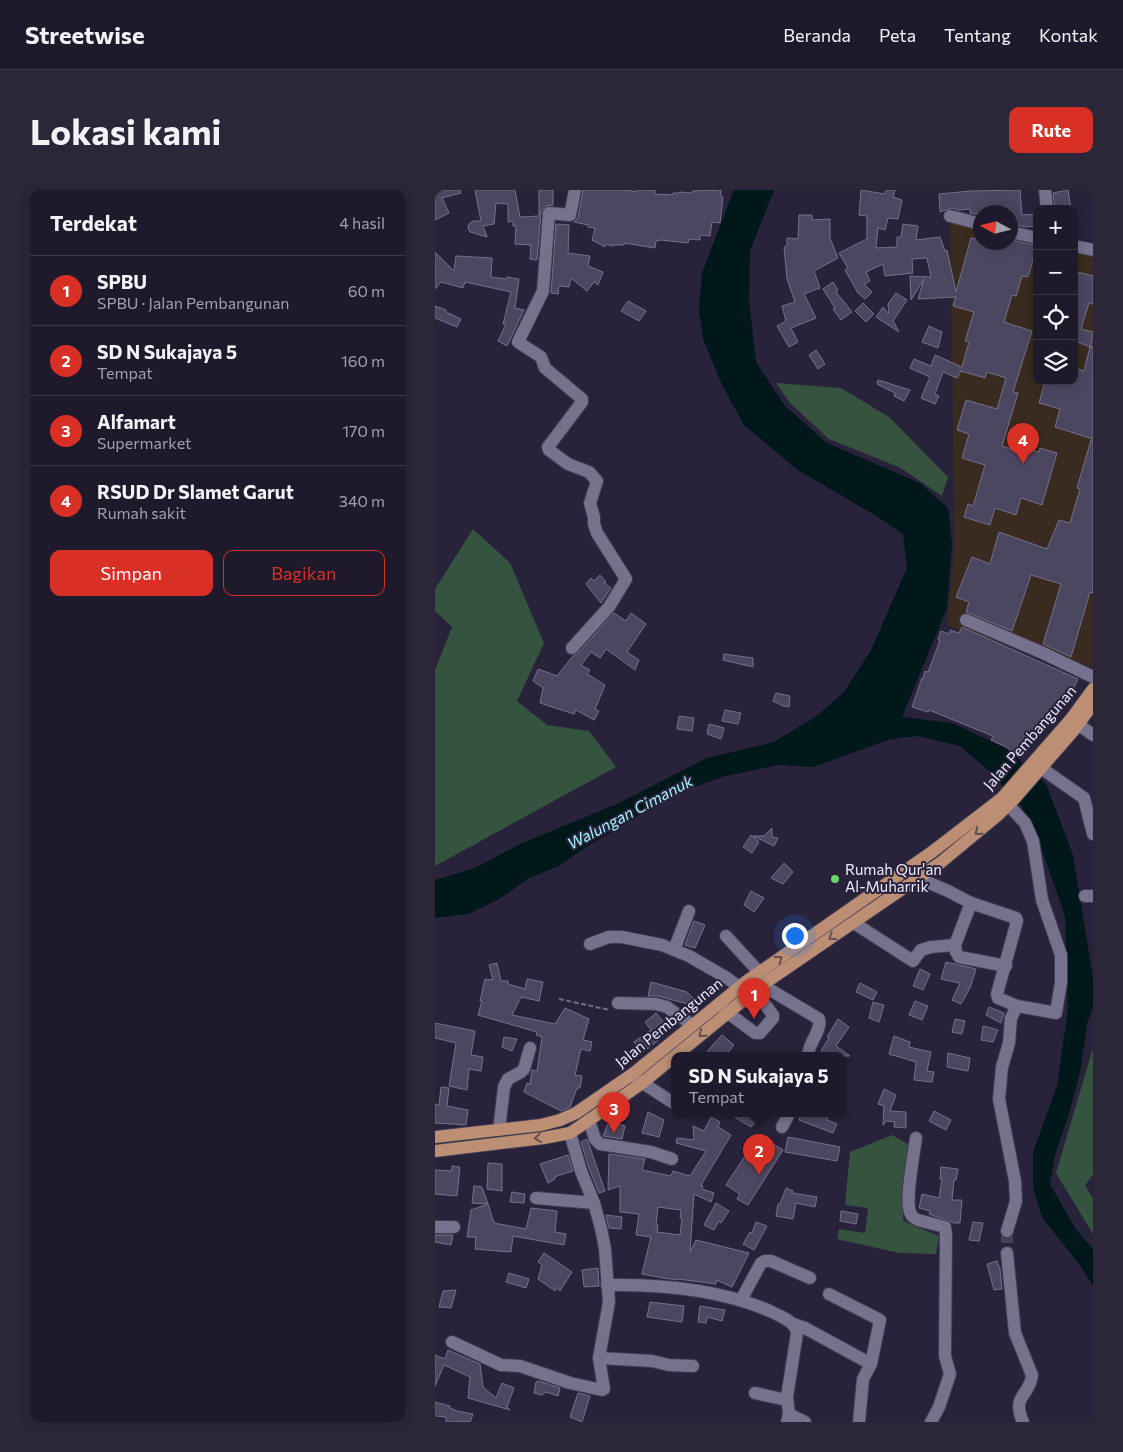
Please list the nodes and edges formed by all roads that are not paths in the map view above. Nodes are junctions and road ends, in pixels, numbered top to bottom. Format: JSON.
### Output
{"nodes":[{"id":1,"x":575,"y":190,"type":"edge"},
{"id":2,"x":1045,"y":190,"type":"edge"},
{"id":3,"x":1047,"y":205,"type":"edge"},
{"id":4,"x":949,"y":216,"type":"dead end"},
{"id":5,"x":973,"y":222,"type":"edge"},
{"id":6,"x":1018,"y":234,"type":"edge"},
{"id":7,"x":1033,"y":237,"type":"edge"},
{"id":8,"x":1078,"y":247,"type":"edge"},
{"id":9,"x":1093,"y":250,"type":"edge"},
{"id":10,"x":966,"y":620,"type":"dead end"},
{"id":11,"x":572,"y":648,"type":"dead end"},
{"id":12,"x":1093,"y":677,"type":"edge"},
{"id":13,"x":1093,"y":689,"type":"edge"},
{"id":14,"x":1093,"y":704,"type":"edge"},
{"id":15,"x":1074,"y":722,"type":"junction"},
{"id":16,"x":1093,"y":735,"type":"edge"},
{"id":17,"x":1036,"y":769,"type":"junction"},
{"id":18,"x":1008,"y":799,"type":"junction"},
{"id":19,"x":1093,"y":834,"type":"edge"},
{"id":20,"x":918,"y":878,"type":"junction"},
{"id":21,"x":971,"y":903,"type":"junction"},
{"id":22,"x":689,"y":911,"type":"dead end"},
{"id":23,"x":854,"y":923,"type":"junction"},
{"id":24,"x":726,"y":936,"type":"dead end"},
{"id":25,"x":590,"y":944,"type":"dead end"},
{"id":26,"x":955,"y":945,"type":"junction"},
{"id":27,"x":674,"y":950,"type":"junction"},
{"id":28,"x":1006,"y":966,"type":"junction"},
{"id":29,"x":753,"y":982,"type":"junction"},
{"id":30,"x":618,"y":1003,"type":"road end"},
{"id":31,"x":1017,"y":1006,"type":"junction"},
{"id":32,"x":724,"y":1008,"type":"junction"},
{"id":33,"x":692,"y":1025,"type":"junction"},
{"id":34,"x":530,"y":1048,"type":"dead end"},
{"id":35,"x":675,"y":1052,"type":"edge"},
{"id":36,"x":808,"y":1052,"type":"edge"},
{"id":37,"x":671,"y":1056,"type":"edge"},
{"id":38,"x":631,"y":1075,"type":"junction"},
{"id":39,"x":641,"y":1083,"type":"junction"},
{"id":40,"x":671,"y":1102,"type":"edge"},
{"id":41,"x":787,"y":1117,"type":"edge"},
{"id":42,"x":589,"y":1120,"type":"junction"},
{"id":43,"x":782,"y":1127,"type":"dead end"},
{"id":44,"x":499,"y":1130,"type":"junction"},
{"id":45,"x":570,"y":1132,"type":"junction"},
{"id":46,"x":435,"y":1137,"type":"edge"},
{"id":47,"x":916,"y":1138,"type":"dead end"},
{"id":48,"x":471,"y":1140,"type":"junction"},
{"id":49,"x":435,"y":1150,"type":"edge"},
{"id":50,"x":672,"y":1159,"type":"dead end"},
{"id":51,"x":536,"y":1198,"type":"dead end"},
{"id":52,"x":594,"y":1203,"type":"junction"},
{"id":53,"x":435,"y":1227,"type":"edge"},
{"id":54,"x":454,"y":1227,"type":"dead end"},
{"id":55,"x":1007,"y":1232,"type":"tunnel mouth"},
{"id":56,"x":1007,"y":1253,"type":"tunnel mouth"},
{"id":57,"x":810,"y":1278,"type":"dead end"},
{"id":58,"x":607,"y":1285,"type":"junction"},
{"id":59,"x":829,"y":1294,"type":"dead end"},
{"id":60,"x":741,"y":1300,"type":"junction"},
{"id":61,"x":793,"y":1324,"type":"junction"},
{"id":62,"x":452,"y":1342,"type":"dead end"},
{"id":63,"x":599,"y":1358,"type":"junction"},
{"id":64,"x":871,"y":1364,"type":"junction"},
{"id":65,"x":693,"y":1366,"type":"dead end"},
{"id":66,"x":755,"y":1393,"type":"dead end"},
{"id":67,"x":787,"y":1397,"type":"junction"},
{"id":68,"x":788,"y":1418,"type":"edge"},
{"id":69,"x":805,"y":1422,"type":"edge"},
{"id":70,"x":859,"y":1422,"type":"edge"},
{"id":71,"x":931,"y":1422,"type":"edge"},
{"id":72,"x":1023,"y":1422,"type":"edge"}],
"edges":[{"from":1,"to":11,"type":"street"},
{"from":2,"to":3,"type":"street"},
{"from":4,"to":5,"type":"street"},
{"from":6,"to":7,"type":"street"},
{"from":8,"to":9,"type":"street"},
{"from":10,"to":12,"type":"street"},
{"from":13,"to":15,"type":"main road","name":"Jalan Pembangunan"},
{"from":14,"to":15,"type":"main road","name":"Jalan Pembangunan"},
{"from":15,"to":16,"type":"street"},
{"from":15,"to":17,"type":"main road","name":"Jalan Pembangunan"},
{"from":17,"to":18,"type":"main road","name":"Jalan Pembangunan"},
{"from":17,"to":19,"type":"street"},
{"from":18,"to":20,"type":"main road","name":"Jalan Pembangunan","one_way":true},
{"from":29,"to":18,"type":"main road","name":"Jalan Pembangunan","one_way":true},
{"from":18,"to":31,"type":"street"},
{"from":20,"to":21,"type":"street"},
{"from":20,"to":23,"type":"main road","name":"Jalan Pembangunan"},
{"from":21,"to":26,"type":"street"},
{"from":21,"to":28,"type":"street"},
{"from":22,"to":27,"type":"street"},
{"from":23,"to":26,"type":"street"},
{"from":23,"to":29,"type":"main road","name":"Jalan Pembangunan","one_way":true},
{"from":24,"to":29,"type":"street"},
{"from":25,"to":27,"type":"street"},
{"from":26,"to":28,"type":"street"},
{"from":27,"to":29,"type":"street"},
{"from":28,"to":31,"type":"street"},
{"from":29,"to":32,"type":"main road","name":"Jalan Pembangunan"},
{"from":29,"to":32,"type":"street"},
{"from":29,"to":36,"type":"street"},
{"from":30,"to":33,"type":"street"},
{"from":31,"to":55,"type":"street"},
{"from":32,"to":33,"type":"main road","name":"Jalan Pembangunan"},
{"from":32,"to":35,"type":"main road","name":"Jalan Pembangunan","one_way":true},
{"from":33,"to":38,"type":"main road","name":"Jalan Pembangunan"},
{"from":34,"to":44,"type":"street"},
{"from":37,"to":39,"type":"main road","name":"Jalan Pembangunan","one_way":true},
{"from":38,"to":39,"type":"street"},
{"from":38,"to":44,"type":"main road","name":"Jalan Pembangunan"},
{"from":39,"to":40,"type":"street"},
{"from":39,"to":42,"type":"main road","name":"Jalan Pembangunan"},
{"from":41,"to":43,"type":"street"},
{"from":42,"to":45,"type":"main road","name":"Jalan Pembangunan"},
{"from":42,"to":50,"type":"street"},
{"from":44,"to":48,"type":"main road","name":"Jalan Pembangunan"},
{"from":45,"to":48,"type":"main road","name":"Jalan Pembangunan","one_way":true},
{"from":45,"to":52,"type":"street"},
{"from":46,"to":48,"type":"main road","name":"Jalan Pembangunan"},
{"from":47,"to":71,"type":"street"},
{"from":48,"to":49,"type":"main road","name":"Jalan Pembangunan"},
{"from":51,"to":52,"type":"street"},
{"from":52,"to":58,"type":"street"},
{"from":53,"to":54,"type":"street"},
{"from":56,"to":72,"type":"street"},
{"from":57,"to":60,"type":"street"},
{"from":58,"to":60,"type":"street"},
{"from":58,"to":63,"type":"street"},
{"from":59,"to":64,"type":"street"},
{"from":60,"to":61,"type":"street"},
{"from":61,"to":64,"type":"street"},
{"from":61,"to":67,"type":"street"},
{"from":62,"to":63,"type":"street"},
{"from":63,"to":65,"type":"street"},
{"from":64,"to":70,"type":"street"},
{"from":66,"to":67,"type":"street"},
{"from":67,"to":68,"type":"street"},
{"from":68,"to":69,"type":"street"}]}
